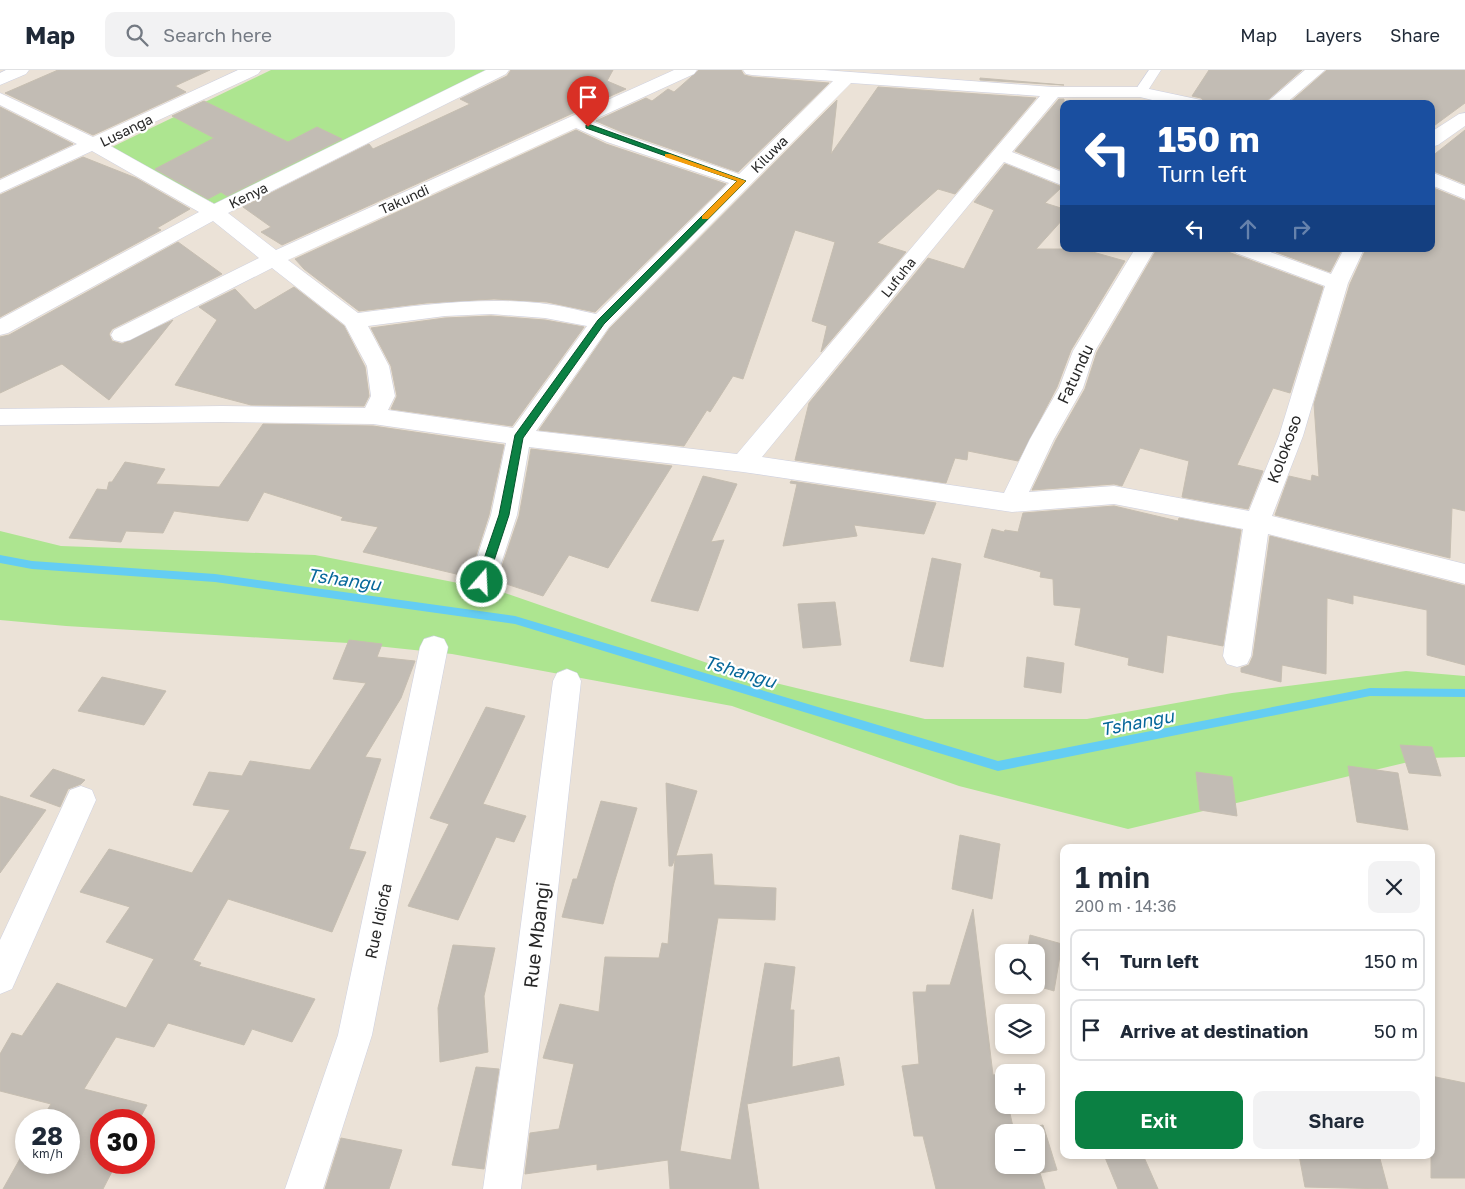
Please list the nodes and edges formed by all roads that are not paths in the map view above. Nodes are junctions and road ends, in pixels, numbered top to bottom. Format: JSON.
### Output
{"nodes":[{"id":1,"x":20,"y":70,"type":"edge"},
{"id":2,"x":252,"y":70,"type":"edge"},
{"id":3,"x":500,"y":70,"type":"edge"},
{"id":4,"x":688,"y":70,"type":"edge"},
{"id":5,"x":752,"y":70,"type":"edge"},
{"id":6,"x":1154,"y":70,"type":"edge"},
{"id":7,"x":1316,"y":70,"type":"edge"},
{"id":8,"x":846,"y":77,"type":"junction"},
{"id":9,"x":0,"y":80,"type":"edge"},
{"id":10,"x":1053,"y":92,"type":"junction"},
{"id":11,"x":1140,"y":92,"type":"junction"},
{"id":12,"x":0,"y":98,"type":"edge"},
{"id":13,"x":1177,"y":100,"type":"edge"},
{"id":14,"x":1279,"y":100,"type":"edge"},
{"id":15,"x":1465,"y":118,"type":"edge"},
{"id":16,"x":575,"y":121,"type":"junction"},
{"id":17,"x":1435,"y":138,"type":"edge"},
{"id":18,"x":94,"y":145,"type":"junction"},
{"id":19,"x":1000,"y":154,"type":"junction"},
{"id":20,"x":1060,"y":178,"type":"edge"},
{"id":21,"x":1435,"y":180,"type":"edge"},
{"id":22,"x":742,"y":181,"type":"junction"},
{"id":23,"x":0,"y":187,"type":"edge"},
{"id":24,"x":1465,"y":193,"type":"edge"},
{"id":25,"x":214,"y":212,"type":"junction"},
{"id":26,"x":1143,"y":252,"type":"edge"},
{"id":27,"x":1251,"y":252,"type":"edge"},
{"id":28,"x":1352,"y":252,"type":"edge"},
{"id":29,"x":275,"y":258,"type":"junction"},
{"id":30,"x":1337,"y":283,"type":"junction"},
{"id":31,"x":354,"y":321,"type":"junction"},
{"id":32,"x":601,"y":322,"type":"junction"},
{"id":33,"x":0,"y":328,"type":"edge"},
{"id":34,"x":122,"y":335,"type":"dead end"},
{"id":35,"x":373,"y":416,"type":"junction"},
{"id":36,"x":0,"y":417,"type":"edge"},
{"id":37,"x":519,"y":437,"type":"junction"},
{"id":38,"x":744,"y":463,"type":"junction"},
{"id":39,"x":1012,"y":503,"type":"junction"},
{"id":40,"x":1257,"y":522,"type":"junction"},
{"id":41,"x":1465,"y":574,"type":"edge"},
{"id":42,"x":482,"y":582,"type":"dead end"},
{"id":43,"x":434,"y":647,"type":"dead end"},
{"id":44,"x":1237,"y":656,"type":"dead end"},
{"id":45,"x":567,"y":681,"type":"dead end"},
{"id":46,"x":82,"y":800,"type":"dead end"},
{"id":47,"x":0,"y":977,"type":"edge"},
{"id":48,"x":304,"y":1189,"type":"edge"},
{"id":49,"x":502,"y":1189,"type":"edge"}],
"edges":[{"from":1,"to":9,"type":"street"},
{"from":2,"to":18,"type":"street","name":"Lusanga"},
{"from":3,"to":25,"type":"street","name":"Kenya"},
{"from":4,"to":16,"type":"street","name":"Takundi"},
{"from":5,"to":8,"type":"street"},
{"from":6,"to":11,"type":"lane"},
{"from":7,"to":14,"type":"street"},
{"from":8,"to":10,"type":"street"},
{"from":8,"to":22,"type":"street","name":"Kiluwa"},
{"from":10,"to":11,"type":"street"},
{"from":10,"to":19,"type":"street","name":"Lufuha"},
{"from":11,"to":13,"type":"street"},
{"from":12,"to":18,"type":"street"},
{"from":15,"to":17,"type":"street"},
{"from":16,"to":22,"type":"street"},
{"from":16,"to":29,"type":"street","name":"Takundi"},
{"from":18,"to":23,"type":"street","name":"Lusanga"},
{"from":18,"to":25,"type":"street"},
{"from":19,"to":20,"type":"street"},
{"from":19,"to":38,"type":"street","name":"Lufuha"},
{"from":21,"to":24,"type":"street"},
{"from":22,"to":32,"type":"street","name":"Kiluwa"},
{"from":25,"to":29,"type":"street"},
{"from":25,"to":33,"type":"street","name":"Kenya"},
{"from":26,"to":39,"type":"street","name":"Fatundu"},
{"from":27,"to":30,"type":"street"},
{"from":28,"to":30,"type":"street","name":"Kolokoso"},
{"from":29,"to":31,"type":"street"},
{"from":29,"to":34,"type":"street","name":"Takundi"},
{"from":30,"to":40,"type":"street","name":"Kolokoso"},
{"from":31,"to":32,"type":"street"},
{"from":31,"to":35,"type":"street"},
{"from":32,"to":37,"type":"street","name":"Kiluwa"},
{"from":35,"to":36,"type":"street"},
{"from":35,"to":37,"type":"street"},
{"from":37,"to":38,"type":"street"},
{"from":37,"to":42,"type":"street","name":"Kiluwa"},
{"from":38,"to":39,"type":"street"},
{"from":39,"to":40,"type":"street"},
{"from":40,"to":41,"type":"street"},
{"from":40,"to":44,"type":"street","name":"Kolokoso"},
{"from":43,"to":48,"type":"street","name":"Rue Idiofa"},
{"from":45,"to":49,"type":"street","name":"Rue Mbangi"},
{"from":46,"to":47,"type":"street"}]}
